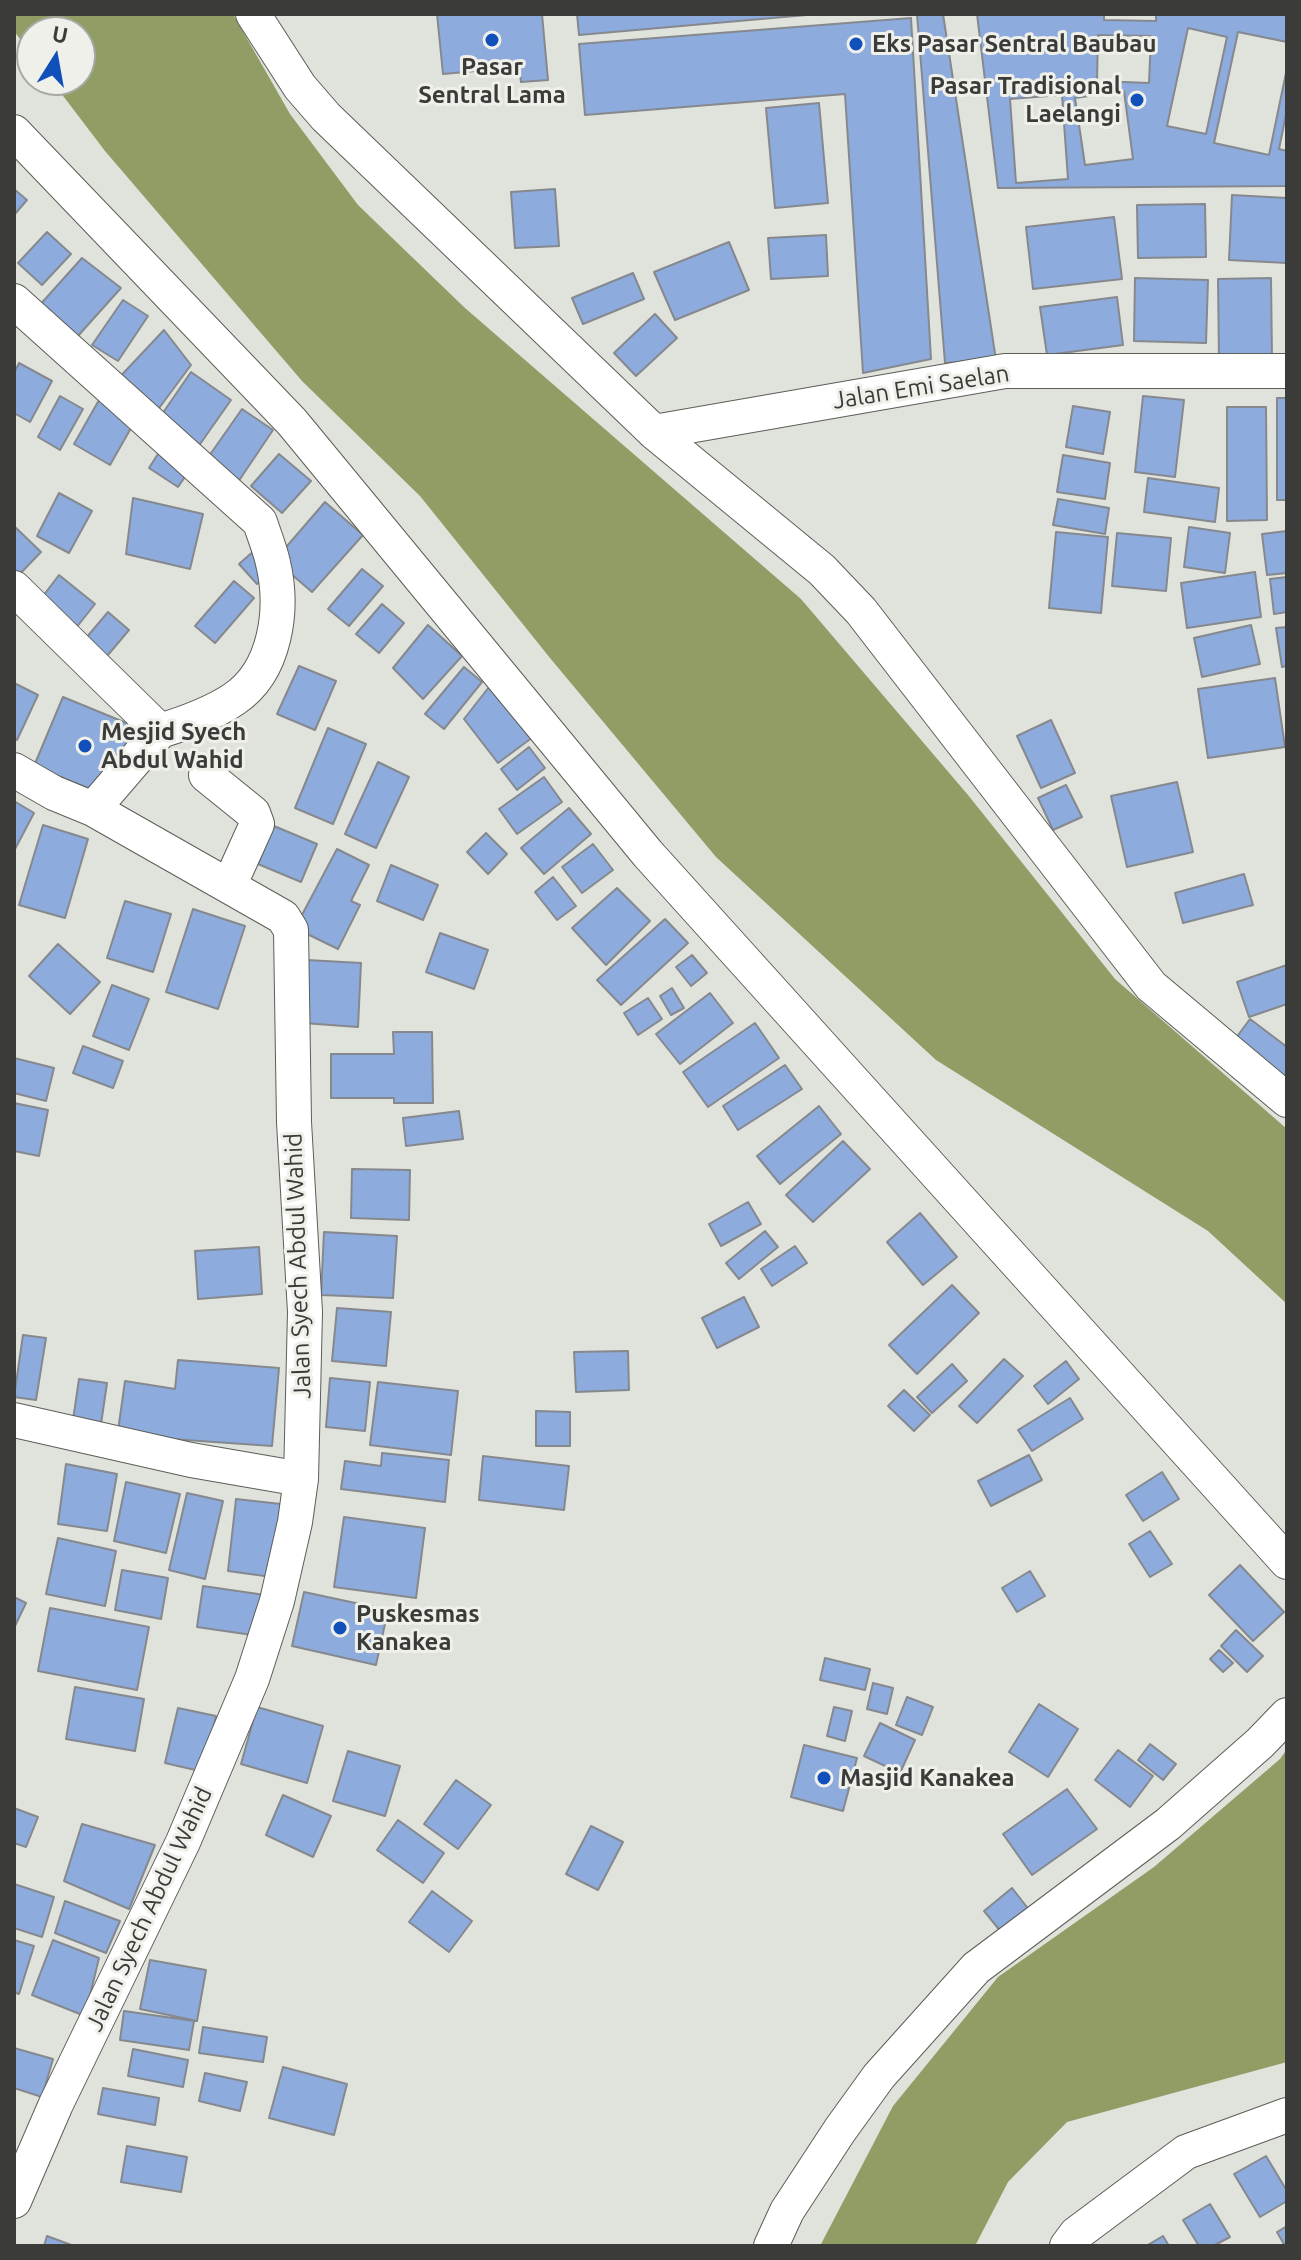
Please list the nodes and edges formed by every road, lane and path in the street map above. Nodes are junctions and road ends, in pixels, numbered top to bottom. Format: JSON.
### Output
{"nodes":[{"id":1,"x":253,"y":14,"type":"edge"},
{"id":2,"x":14,"y":132,"type":"edge"},
{"id":3,"x":14,"y":301,"type":"edge"},
{"id":4,"x":1287,"y":371,"type":"edge"},
{"id":5,"x":654,"y":432,"type":"junction"},
{"id":6,"x":14,"y":588,"type":"edge"},
{"id":7,"x":160,"y":731,"type":"junction"},
{"id":8,"x":14,"y":770,"type":"edge"},
{"id":9,"x":206,"y":775,"type":"dead end"},
{"id":10,"x":93,"y":809,"type":"junction"},
{"id":11,"x":229,"y":886,"type":"junction"},
{"id":12,"x":1287,"y":1100,"type":"edge"},
{"id":13,"x":14,"y":1420,"type":"edge"},
{"id":14,"x":301,"y":1479,"type":"junction"},
{"id":15,"x":1287,"y":1562,"type":"edge"},
{"id":16,"x":1287,"y":1715,"type":"edge"},
{"id":17,"x":1287,"y":2115,"type":"edge"},
{"id":18,"x":14,"y":2201,"type":"edge"},
{"id":19,"x":771,"y":2246,"type":"edge"},
{"id":20,"x":1067,"y":2246,"type":"edge"}],
"edges":[{"from":1,"to":5,"type":"street"},
{"from":2,"to":15,"type":"street"},
{"from":3,"to":7,"type":"street"},
{"from":4,"to":5,"type":"street","name":"Jalan Emi Saelan"},
{"from":5,"to":12,"type":"street"},
{"from":6,"to":7,"type":"street"},
{"from":7,"to":10,"type":"street"},
{"from":8,"to":10,"type":"street","name":"Jalan Syech Abdul Wahid"},
{"from":9,"to":11,"type":"street"},
{"from":10,"to":11,"type":"street","name":"Jalan Syech Abdul Wahid"},
{"from":11,"to":14,"type":"street","name":"Jalan Syech Abdul Wahid"},
{"from":13,"to":14,"type":"street"},
{"from":14,"to":18,"type":"street","name":"Jalan Syech Abdul Wahid"},
{"from":16,"to":19,"type":"street"},
{"from":17,"to":20,"type":"street"}]}
